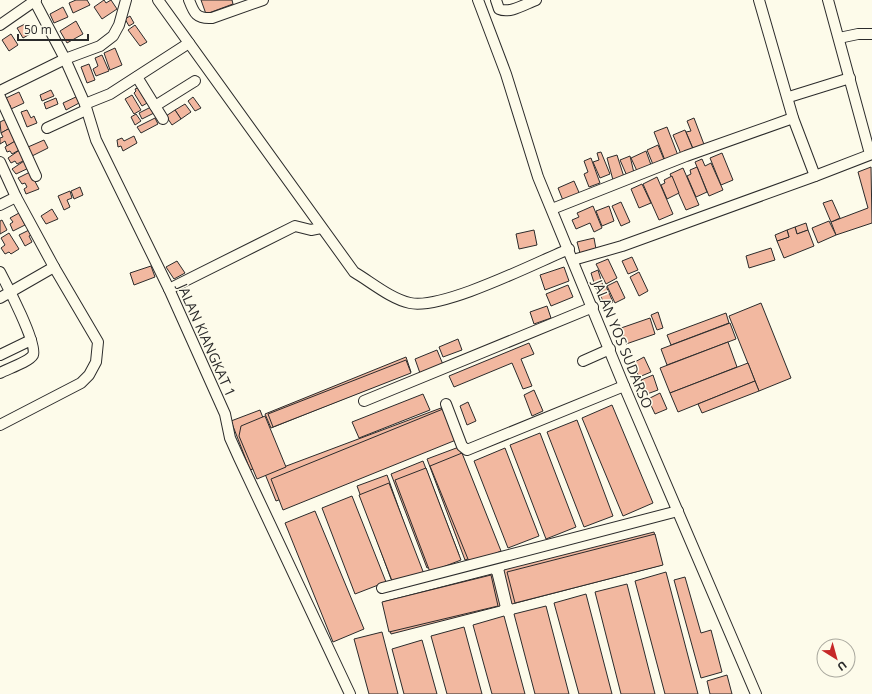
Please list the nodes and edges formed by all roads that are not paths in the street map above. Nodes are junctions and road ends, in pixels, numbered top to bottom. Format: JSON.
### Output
{"nodes":[{"id":1,"x":35,"y":0,"type":"edge"},
{"id":2,"x":126,"y":0,"type":"edge"},
{"id":3,"x":158,"y":0,"type":"edge"},
{"id":4,"x":189,"y":0,"type":"edge"},
{"id":5,"x":262,"y":0,"type":"edge"},
{"id":6,"x":478,"y":0,"type":"edge"},
{"id":7,"x":496,"y":0,"type":"edge"},
{"id":8,"x":536,"y":0,"type":"edge"},
{"id":9,"x":759,"y":0,"type":"edge"},
{"id":10,"x":828,"y":0,"type":"edge"},
{"id":11,"x":0,"y":25,"type":"edge"},
{"id":12,"x":872,"y":34,"type":"edge"},
{"id":13,"x":839,"y":38,"type":"junction"},
{"id":14,"x":189,"y":43,"type":"junction"},
{"id":15,"x":65,"y":60,"type":"junction"},
{"id":16,"x":137,"y":77,"type":"junction"},
{"id":17,"x":850,"y":78,"type":"junction"},
{"id":18,"x":196,"y":81,"type":"dead end"},
{"id":19,"x":0,"y":91,"type":"edge"},
{"id":20,"x":0,"y":97,"type":"edge"},
{"id":21,"x":788,"y":97,"type":"junction"},
{"id":22,"x":155,"y":106,"type":"junction"},
{"id":23,"x":85,"y":107,"type":"junction"},
{"id":24,"x":793,"y":118,"type":"junction"},
{"id":25,"x":163,"y":119,"type":"dead end"},
{"id":26,"x":47,"y":128,"type":"dead end"},
{"id":27,"x":868,"y":136,"type":"edge"},
{"id":28,"x":871,"y":154,"type":"edge"},
{"id":29,"x":0,"y":162,"type":"edge"},
{"id":30,"x":36,"y":176,"type":"dead end"},
{"id":31,"x":815,"y":176,"type":"junction"},
{"id":32,"x":16,"y":197,"type":"junction"},
{"id":33,"x":0,"y":205,"type":"edge"},
{"id":34,"x":552,"y":209,"type":"junction"},
{"id":35,"x":321,"y":228,"type":"junction"},
{"id":36,"x":568,"y":249,"type":"junction"},
{"id":37,"x":573,"y":260,"type":"junction"},
{"id":38,"x":54,"y":268,"type":"junction"},
{"id":39,"x":0,"y":272,"type":"edge"},
{"id":40,"x":169,"y":290,"type":"junction"},
{"id":41,"x":11,"y":292,"type":"junction"},
{"id":42,"x":0,"y":298,"type":"edge"},
{"id":43,"x":593,"y":307,"type":"junction"},
{"id":44,"x":31,"y":340,"type":"junction"},
{"id":45,"x":610,"y":349,"type":"junction"},
{"id":46,"x":0,"y":355,"type":"edge"},
{"id":47,"x":583,"y":361,"type":"dead end"},
{"id":48,"x":0,"y":373,"type":"edge"},
{"id":49,"x":624,"y":386,"type":"junction"},
{"id":50,"x":364,"y":401,"type":"dead end"},
{"id":51,"x":446,"y":404,"type":"dead end"},
{"id":52,"x":0,"y":425,"type":"edge"},
{"id":53,"x":678,"y":511,"type":"junction"},
{"id":54,"x":382,"y":588,"type":"dead end"},
{"id":55,"x":350,"y":694,"type":"edge"},
{"id":56,"x":756,"y":694,"type":"edge"}],
"edges":[{"from":1,"to":11,"type":"street"},
{"from":1,"to":15,"type":"street","name":"JALAN KIANGKAT 1"},
{"from":2,"to":15,"type":"street"},
{"from":3,"to":14,"type":"street"},
{"from":4,"to":5,"type":"street"},
{"from":6,"to":34,"type":"street","name":"JALAN YOS SUDARSO"},
{"from":7,"to":8,"type":"street"},
{"from":9,"to":21,"type":"street"},
{"from":10,"to":13,"type":"street"},
{"from":12,"to":13,"type":"street"},
{"from":13,"to":17,"type":"street"},
{"from":14,"to":16,"type":"street"},
{"from":14,"to":35,"type":"street"},
{"from":15,"to":19,"type":"street"},
{"from":15,"to":23,"type":"street","name":"JALAN KIANGKAT 1"},
{"from":16,"to":22,"type":"street"},
{"from":16,"to":23,"type":"street"},
{"from":17,"to":21,"type":"street"},
{"from":17,"to":27,"type":"street"},
{"from":18,"to":22,"type":"street"},
{"from":20,"to":30,"type":"street"},
{"from":21,"to":24,"type":"street"},
{"from":22,"to":25,"type":"street"},
{"from":23,"to":26,"type":"street"},
{"from":23,"to":40,"type":"street","name":"JALAN KIANGKAT 1"},
{"from":24,"to":31,"type":"street"},
{"from":24,"to":34,"type":"street"},
{"from":27,"to":28,"type":"street"},
{"from":28,"to":31,"type":"street"},
{"from":29,"to":32,"type":"street"},
{"from":31,"to":37,"type":"street"},
{"from":32,"to":33,"type":"street"},
{"from":32,"to":38,"type":"street"},
{"from":34,"to":36,"type":"street","name":"JALAN YOS SUDARSO"},
{"from":35,"to":36,"type":"street"},
{"from":35,"to":40,"type":"street"},
{"from":36,"to":37,"type":"street","name":"JALAN YOS SUDARSO"},
{"from":37,"to":43,"type":"street","name":"JALAN YOS SUDARSO"},
{"from":38,"to":41,"type":"street"},
{"from":38,"to":52,"type":"street"},
{"from":39,"to":41,"type":"street"},
{"from":40,"to":55,"type":"street","name":"JALAN KIANGKAT 1"},
{"from":41,"to":42,"type":"street"},
{"from":41,"to":44,"type":"street"},
{"from":43,"to":45,"type":"street","name":"JALAN YOS SUDARSO"},
{"from":43,"to":50,"type":"street"},
{"from":44,"to":46,"type":"street"},
{"from":44,"to":48,"type":"street"},
{"from":45,"to":47,"type":"street"},
{"from":45,"to":49,"type":"street","name":"JALAN YOS SUDARSO"},
{"from":49,"to":51,"type":"street"},
{"from":49,"to":53,"type":"street","name":"JALAN YOS SUDARSO"},
{"from":53,"to":54,"type":"street"},
{"from":53,"to":56,"type":"street","name":"JALAN YOS SUDARSO"}]}
